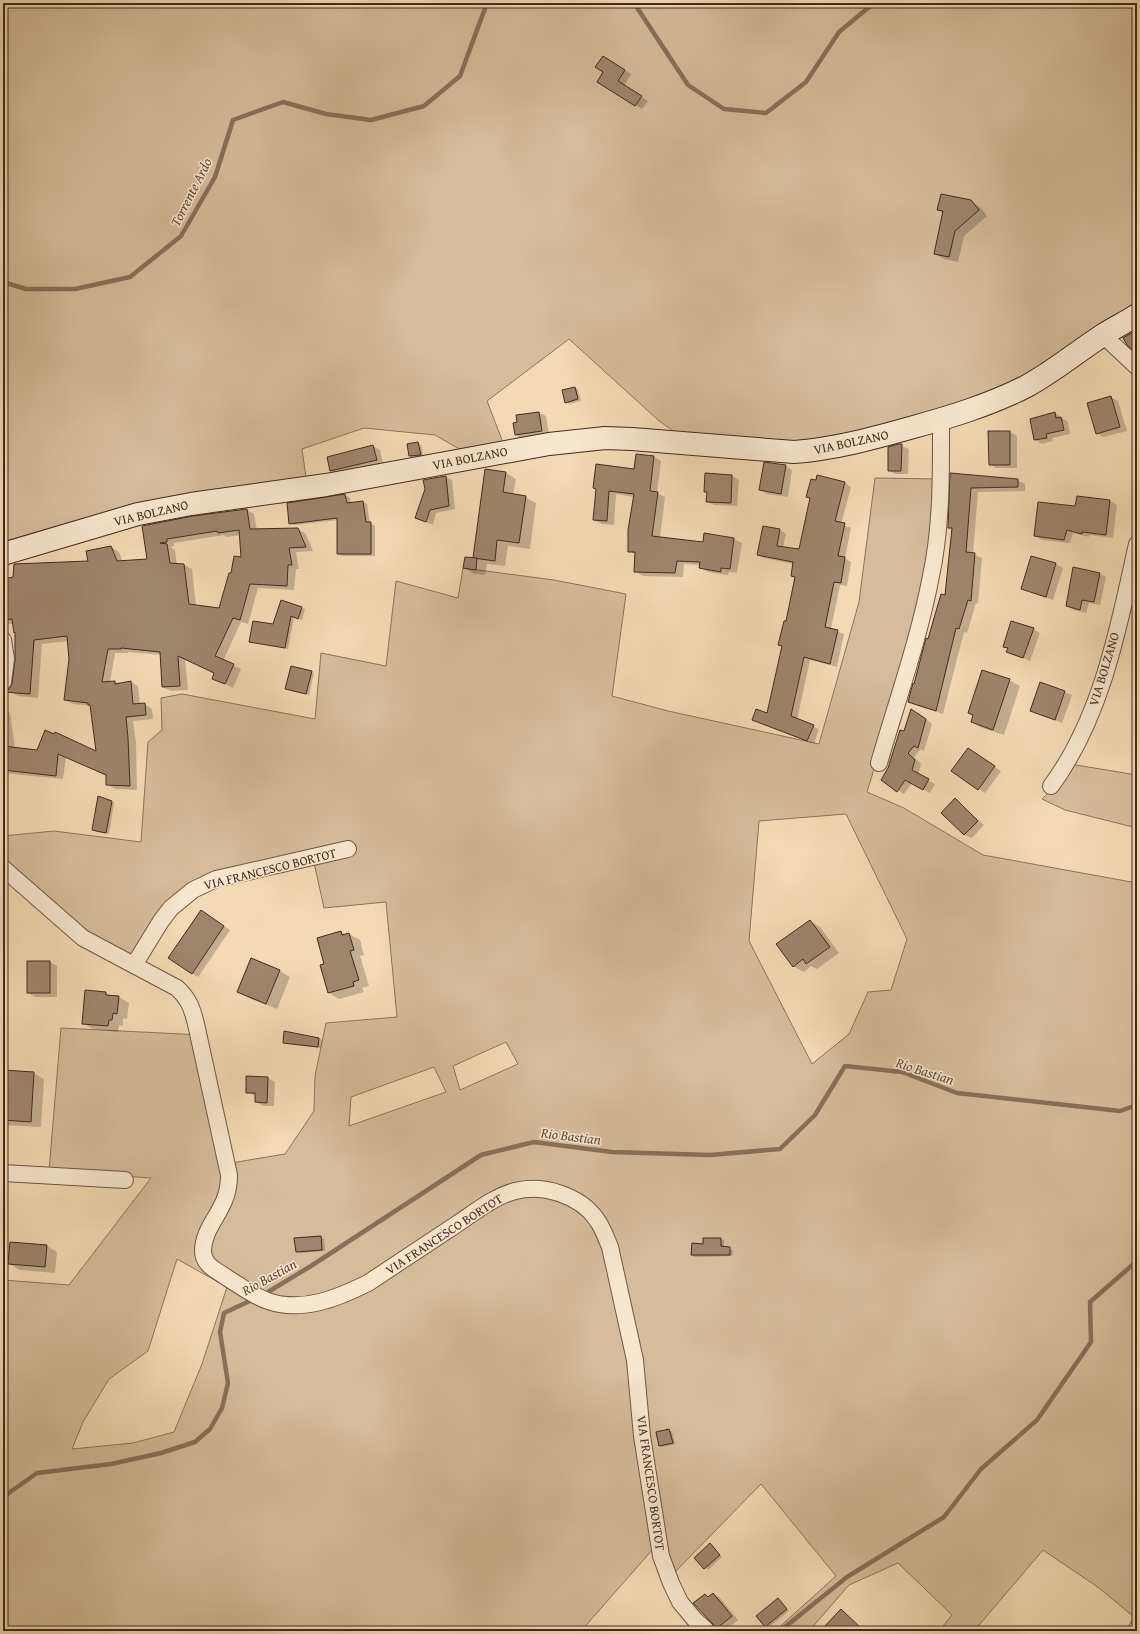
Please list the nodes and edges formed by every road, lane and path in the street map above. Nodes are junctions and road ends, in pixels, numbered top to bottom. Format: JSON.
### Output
{"nodes":[{"id":1,"x":1137,"y":315,"type":"edge"},
{"id":2,"x":1103,"y":334,"type":"junction"},
{"id":3,"x":1137,"y":367,"type":"edge"},
{"id":4,"x":942,"y":419,"type":"junction"},
{"id":5,"x":1137,"y":544,"type":"edge"},
{"id":6,"x":3,"y":554,"type":"edge"},
{"id":7,"x":3,"y":640,"type":"edge"},
{"id":8,"x":3,"y":682,"type":"edge"},
{"id":9,"x":879,"y":763,"type":"dead end"},
{"id":10,"x":1051,"y":786,"type":"dead end"},
{"id":11,"x":348,"y":849,"type":"dead end"},
{"id":12,"x":3,"y":868,"type":"edge"},
{"id":13,"x":134,"y":965,"type":"junction"},
{"id":14,"x":3,"y":1173,"type":"edge"},
{"id":15,"x":125,"y":1180,"type":"dead end"},
{"id":16,"x":708,"y":1631,"type":"edge"}],
"edges":[{"from":1,"to":2,"type":"street","name":"VIA BOLZANO"},
{"from":2,"to":3,"type":"street"},
{"from":2,"to":4,"type":"street","name":"VIA BOLZANO"},
{"from":4,"to":6,"type":"street","name":"VIA BOLZANO"},
{"from":4,"to":9,"type":"street"},
{"from":5,"to":10,"type":"street","name":"VIA BOLZANO"},
{"from":7,"to":8,"type":"street"},
{"from":11,"to":13,"type":"street","name":"VIA FRANCESCO BORTOT"},
{"from":12,"to":13,"type":"street","name":"VIA FRANCESCO BORTOT"},
{"from":13,"to":16,"type":"street","name":"VIA FRANCESCO BORTOT"},
{"from":14,"to":15,"type":"street"}]}
